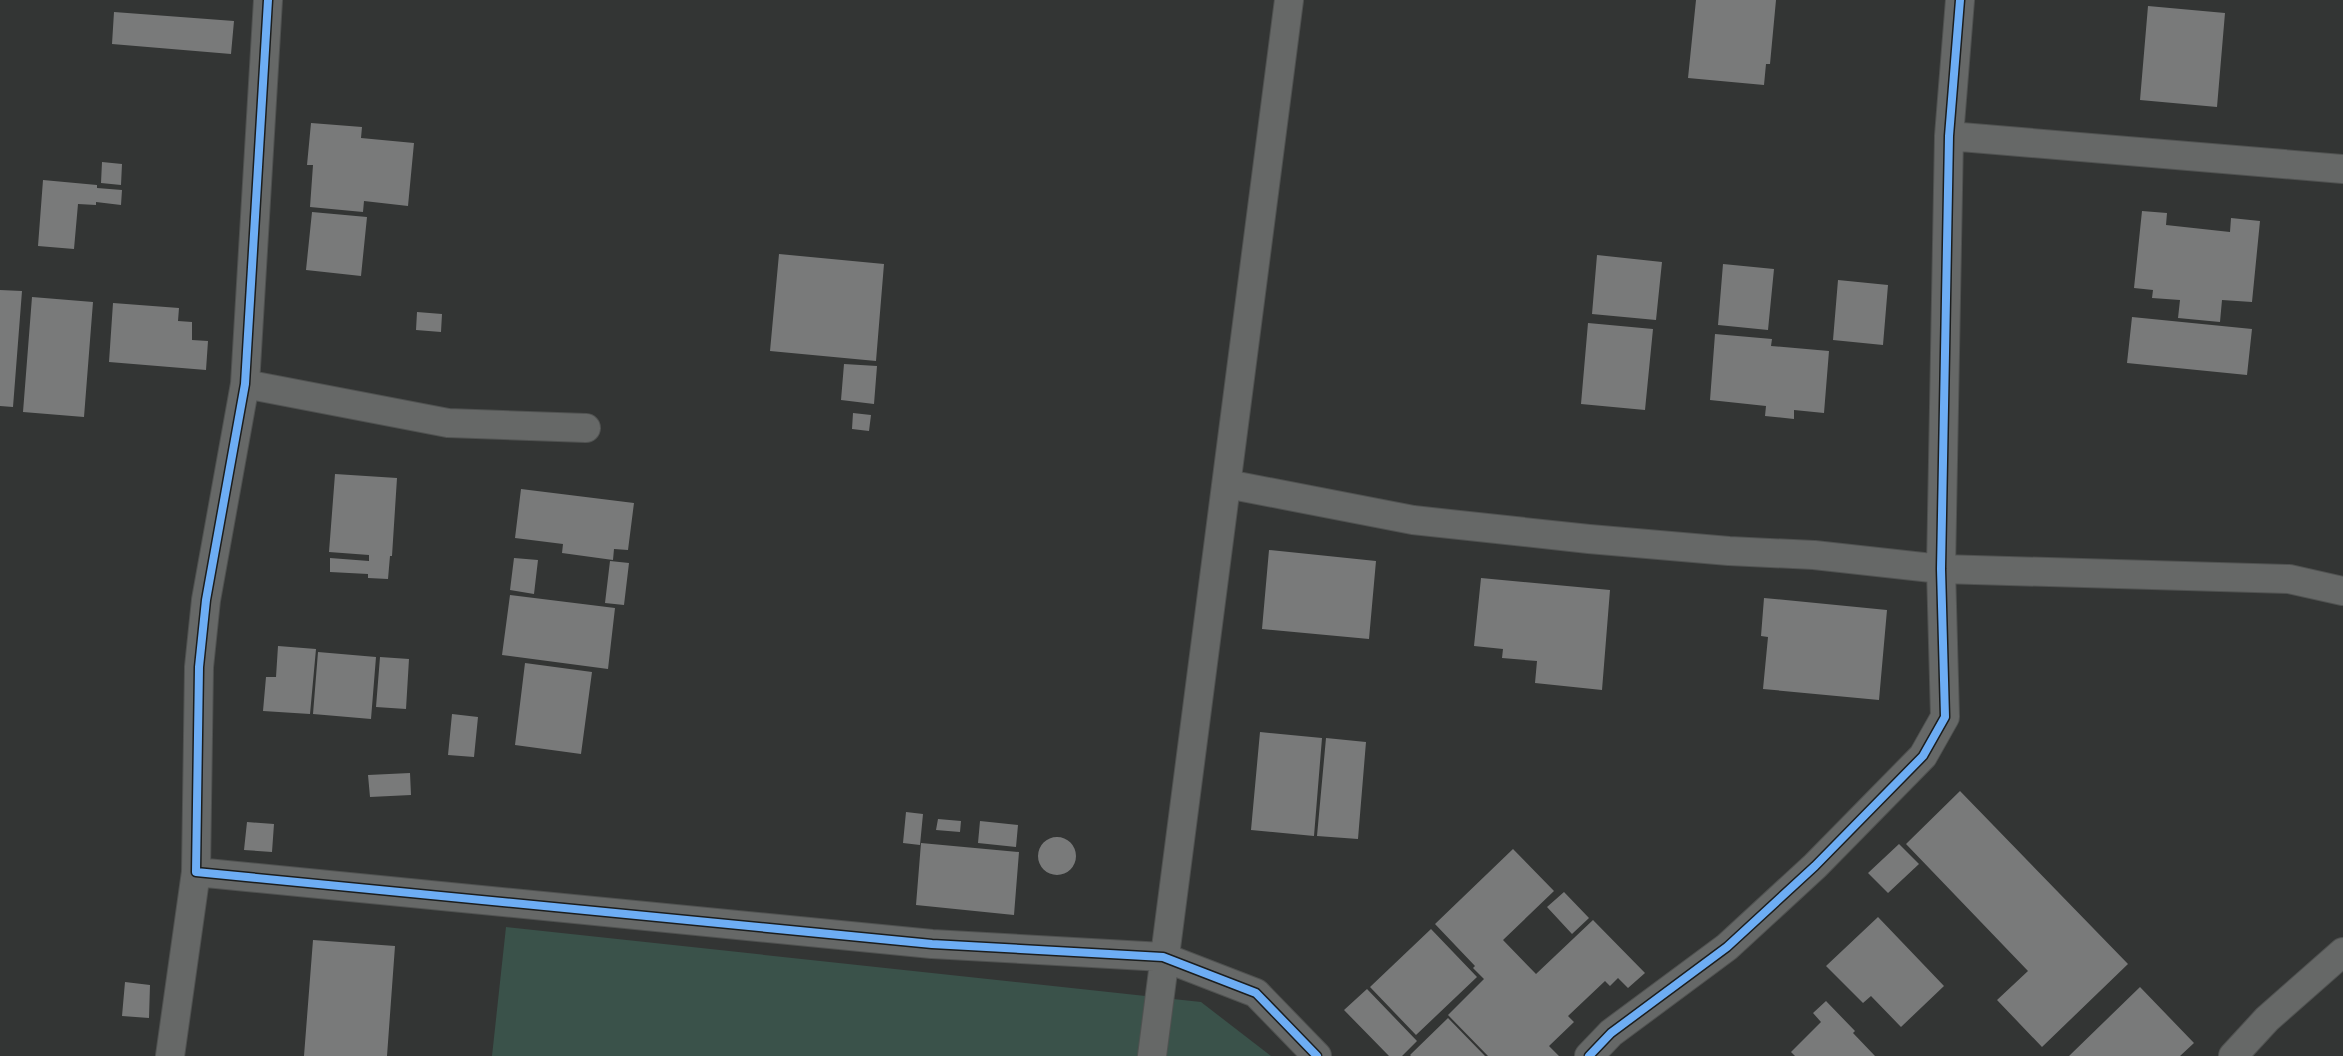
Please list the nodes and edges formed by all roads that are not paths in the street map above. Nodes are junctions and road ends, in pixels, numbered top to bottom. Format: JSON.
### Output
{"nodes":[{"id":1,"x":268,"y":0,"type":"edge"},
{"id":2,"x":1289,"y":0,"type":"edge"},
{"id":3,"x":1960,"y":0,"type":"edge"},
{"id":4,"x":1949,"y":136,"type":"junction"},
{"id":5,"x":2343,"y":169,"type":"edge"},
{"id":6,"x":245,"y":384,"type":"junction"},
{"id":7,"x":586,"y":428,"type":"dead end"},
{"id":8,"x":1227,"y":484,"type":"junction"},
{"id":9,"x":1941,"y":569,"type":"junction"},
{"id":10,"x":2343,"y":591,"type":"edge"},
{"id":11,"x":196,"y":872,"type":"junction"},
{"id":12,"x":2343,"y":952,"type":"edge"},
{"id":13,"x":1163,"y":957,"type":"junction"},
{"id":14,"x":170,"y":1056,"type":"edge"},
{"id":15,"x":1152,"y":1056,"type":"edge"},
{"id":16,"x":1317,"y":1056,"type":"edge"},
{"id":17,"x":1590,"y":1056,"type":"edge"},
{"id":18,"x":2233,"y":1056,"type":"edge"}],
"edges":[{"from":1,"to":6,"type":"street"},
{"from":2,"to":8,"type":"street"},
{"from":3,"to":4,"type":"street"},
{"from":4,"to":5,"type":"street"},
{"from":4,"to":9,"type":"street"},
{"from":6,"to":7,"type":"street"},
{"from":6,"to":11,"type":"street"},
{"from":8,"to":9,"type":"street"},
{"from":8,"to":13,"type":"street"},
{"from":9,"to":10,"type":"street"},
{"from":9,"to":17,"type":"street"},
{"from":11,"to":13,"type":"street"},
{"from":11,"to":14,"type":"street"},
{"from":12,"to":18,"type":"street"},
{"from":13,"to":15,"type":"street"},
{"from":13,"to":16,"type":"street"}]}
